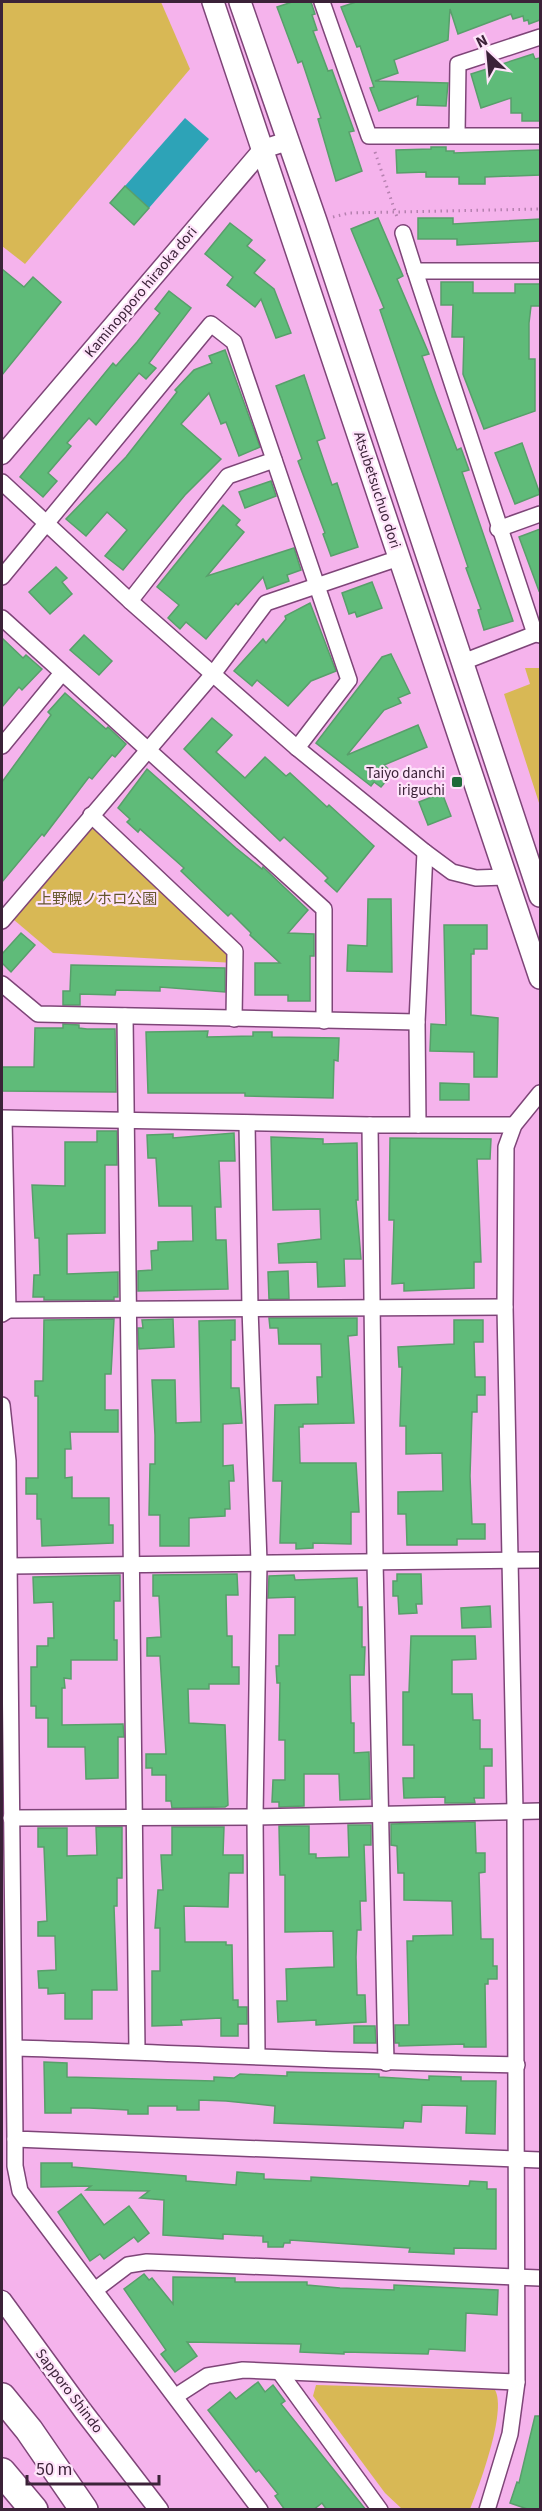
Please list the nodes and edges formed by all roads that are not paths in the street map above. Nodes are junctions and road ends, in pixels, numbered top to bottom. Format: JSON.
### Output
{"nodes":[{"id":1,"x":213,"y":2,"type":"edge"},
{"id":2,"x":240,"y":2,"type":"edge"},
{"id":3,"x":322,"y":2,"type":"edge"},
{"id":4,"x":540,"y":37,"type":"edge"},
{"id":5,"x":457,"y":134,"type":"junction"},
{"id":6,"x":540,"y":135,"type":"edge"},
{"id":7,"x":288,"y":141,"type":"junction"},
{"id":8,"x":263,"y":149,"type":"junction"},
{"id":9,"x":402,"y":233,"type":"road end"},
{"id":10,"x":415,"y":271,"type":"junction"},
{"id":11,"x":540,"y":272,"type":"edge"},
{"id":12,"x":2,"y":455,"type":"edge"},
{"id":13,"x":274,"y":460,"type":"junction"},
{"id":14,"x":2,"y":482,"type":"edge"},
{"id":15,"x":540,"y":514,"type":"edge"},
{"id":16,"x":47,"y":524,"type":"junction"},
{"id":17,"x":498,"y":529,"type":"junction"},
{"id":18,"x":399,"y":558,"type":"junction"},
{"id":19,"x":2,"y":577,"type":"edge"},
{"id":20,"x":317,"y":586,"type":"junction"},
{"id":21,"x":130,"y":601,"type":"junction"},
{"id":22,"x":2,"y":618,"type":"edge"},
{"id":23,"x":538,"y":634,"type":"edge"},
{"id":24,"x":463,"y":662,"type":"junction"},
{"id":25,"x":62,"y":673,"type":"junction"},
{"id":26,"x":213,"y":674,"type":"junction"},
{"id":27,"x":2,"y":746,"type":"edge"},
{"id":28,"x":148,"y":748,"type":"junction"},
{"id":29,"x":297,"y":748,"type":"junction"},
{"id":30,"x":91,"y":815,"type":"junction"},
{"id":31,"x":425,"y":852,"type":"junction"},
{"id":32,"x":505,"y":877,"type":"junction"},
{"id":33,"x":540,"y":896,"type":"edge"},
{"id":34,"x":2,"y":921,"type":"edge"},
{"id":35,"x":540,"y":978,"type":"edge"},
{"id":36,"x":2,"y":984,"type":"edge"},
{"id":37,"x":125,"y":1016,"type":"junction"},
{"id":38,"x":234,"y":1019,"type":"junction"},
{"id":39,"x":324,"y":1021,"type":"junction"},
{"id":40,"x":417,"y":1022,"type":"junction"},
{"id":41,"x":540,"y":1093,"type":"edge"},
{"id":42,"x":3,"y":1118,"type":"edge"},
{"id":43,"x":126,"y":1121,"type":"junction"},
{"id":44,"x":247,"y":1123,"type":"junction"},
{"id":45,"x":370,"y":1125,"type":"junction"},
{"id":46,"x":418,"y":1125,"type":"junction"},
{"id":47,"x":514,"y":1125,"type":"junction"},
{"id":48,"x":505,"y":1306,"type":"junction"},
{"id":49,"x":250,"y":1308,"type":"junction"},
{"id":50,"x":372,"y":1308,"type":"junction"},
{"id":51,"x":128,"y":1310,"type":"junction"},
{"id":52,"x":5,"y":1312,"type":"edge"},
{"id":53,"x":2,"y":1405,"type":"edge"},
{"id":54,"x":512,"y":1560,"type":"junction"},
{"id":55,"x":540,"y":1560,"type":"edge"},
{"id":56,"x":375,"y":1561,"type":"junction"},
{"id":57,"x":259,"y":1562,"type":"junction"},
{"id":58,"x":132,"y":1563,"type":"junction"},
{"id":59,"x":9,"y":1566,"type":"junction"},
{"id":60,"x":515,"y":1811,"type":"junction"},
{"id":61,"x":540,"y":1811,"type":"edge"},
{"id":62,"x":380,"y":1814,"type":"junction"},
{"id":63,"x":134,"y":1816,"type":"junction"},
{"id":64,"x":255,"y":1816,"type":"junction"},
{"id":65,"x":11,"y":1818,"type":"junction"},
{"id":66,"x":15,"y":2048,"type":"junction"},
{"id":67,"x":137,"y":2051,"type":"junction"},
{"id":68,"x":257,"y":2055,"type":"junction"},
{"id":69,"x":386,"y":2063,"type":"junction"},
{"id":70,"x":517,"y":2065,"type":"junction"},
{"id":71,"x":15,"y":2139,"type":"junction"},
{"id":72,"x":518,"y":2158,"type":"junction"},
{"id":73,"x":540,"y":2160,"type":"edge"},
{"id":74,"x":516,"y":2277,"type":"junction"},
{"id":75,"x":540,"y":2278,"type":"edge"},
{"id":76,"x":95,"y":2290,"type":"junction"},
{"id":77,"x":2,"y":2300,"type":"edge"},
{"id":78,"x":281,"y":2374,"type":"junction"},
{"id":79,"x":517,"y":2382,"type":"junction"},
{"id":80,"x":176,"y":2396,"type":"junction"},
{"id":81,"x":2,"y":2397,"type":"edge"},
{"id":82,"x":2,"y":2426,"type":"edge"},
{"id":83,"x":2,"y":2472,"type":"edge"},
{"id":84,"x":34,"y":2510,"type":"edge"},
{"id":85,"x":72,"y":2510,"type":"edge"},
{"id":86,"x":84,"y":2510,"type":"edge"},
{"id":87,"x":159,"y":2510,"type":"edge"},
{"id":88,"x":260,"y":2510,"type":"edge"},
{"id":89,"x":380,"y":2510,"type":"edge"},
{"id":90,"x":487,"y":2510,"type":"edge"}],
"edges":[{"from":1,"to":8,"type":"main road","name":"Atsubetsuchuo dori"},
{"from":2,"to":7,"type":"main road","name":"Atsubetsuchuo dori"},
{"from":3,"to":5,"type":"street"},
{"from":4,"to":5,"type":"street"},
{"from":5,"to":6,"type":"street"},
{"from":7,"to":8,"type":"street"},
{"from":7,"to":24,"type":"main road","name":"Atsubetsuchuo dori"},
{"from":8,"to":12,"type":"street","name":"Kaminopporo hiraoka dori"},
{"from":8,"to":18,"type":"main road","name":"Atsubetsuchuo dori"},
{"from":9,"to":10,"type":"street"},
{"from":10,"to":11,"type":"street"},
{"from":10,"to":17,"type":"street"},
{"from":13,"to":16,"type":"street"},
{"from":13,"to":20,"type":"street"},
{"from":13,"to":21,"type":"street"},
{"from":14,"to":16,"type":"street"},
{"from":15,"to":17,"type":"street"},
{"from":16,"to":19,"type":"street"},
{"from":16,"to":21,"type":"street"},
{"from":17,"to":23,"type":"street"},
{"from":18,"to":20,"type":"street"},
{"from":18,"to":32,"type":"main road","name":"Atsubetsuchuo dori"},
{"from":20,"to":26,"type":"street"},
{"from":20,"to":29,"type":"street"},
{"from":21,"to":26,"type":"street"},
{"from":22,"to":25,"type":"street"},
{"from":23,"to":24,"type":"street"},
{"from":24,"to":33,"type":"main road","name":"Atsubetsuchuo dori"},
{"from":25,"to":27,"type":"street"},
{"from":25,"to":28,"type":"street"},
{"from":26,"to":28,"type":"street"},
{"from":26,"to":29,"type":"street"},
{"from":28,"to":30,"type":"street"},
{"from":28,"to":39,"type":"street"},
{"from":29,"to":31,"type":"street"},
{"from":30,"to":34,"type":"street"},
{"from":30,"to":38,"type":"street"},
{"from":31,"to":32,"type":"street"},
{"from":31,"to":40,"type":"street"},
{"from":32,"to":35,"type":"main road","name":"Atsubetsuchuo dori"},
{"from":36,"to":37,"type":"street"},
{"from":37,"to":38,"type":"street"},
{"from":37,"to":43,"type":"street"},
{"from":38,"to":39,"type":"street"},
{"from":39,"to":40,"type":"street"},
{"from":40,"to":46,"type":"street"},
{"from":41,"to":47,"type":"street"},
{"from":42,"to":43,"type":"street"},
{"from":42,"to":52,"type":"street"},
{"from":43,"to":44,"type":"street"},
{"from":43,"to":51,"type":"street"},
{"from":44,"to":45,"type":"street"},
{"from":44,"to":49,"type":"street"},
{"from":45,"to":46,"type":"street"},
{"from":45,"to":50,"type":"street"},
{"from":46,"to":47,"type":"street"},
{"from":47,"to":48,"type":"street"},
{"from":48,"to":50,"type":"street"},
{"from":48,"to":54,"type":"street"},
{"from":49,"to":50,"type":"street"},
{"from":49,"to":51,"type":"street"},
{"from":49,"to":57,"type":"street"},
{"from":50,"to":56,"type":"street"},
{"from":51,"to":52,"type":"street"},
{"from":51,"to":58,"type":"street"},
{"from":53,"to":59,"type":"street"},
{"from":54,"to":55,"type":"street"},
{"from":54,"to":56,"type":"street"},
{"from":54,"to":60,"type":"street"},
{"from":56,"to":57,"type":"street"},
{"from":56,"to":62,"type":"street"},
{"from":57,"to":58,"type":"street"},
{"from":57,"to":64,"type":"street"},
{"from":58,"to":59,"type":"street"},
{"from":58,"to":63,"type":"street"},
{"from":59,"to":65,"type":"street"},
{"from":60,"to":61,"type":"street"},
{"from":60,"to":62,"type":"street"},
{"from":60,"to":70,"type":"street"},
{"from":62,"to":64,"type":"street"},
{"from":62,"to":69,"type":"street"},
{"from":63,"to":64,"type":"street"},
{"from":63,"to":65,"type":"street"},
{"from":63,"to":67,"type":"street"},
{"from":64,"to":68,"type":"street"},
{"from":65,"to":66,"type":"street"},
{"from":66,"to":67,"type":"street"},
{"from":66,"to":71,"type":"street"},
{"from":67,"to":68,"type":"street"},
{"from":68,"to":69,"type":"street"},
{"from":69,"to":70,"type":"street"},
{"from":70,"to":72,"type":"street"},
{"from":71,"to":72,"type":"street"},
{"from":71,"to":76,"type":"street"},
{"from":72,"to":73,"type":"street"},
{"from":72,"to":74,"type":"street"},
{"from":74,"to":75,"type":"street"},
{"from":74,"to":76,"type":"street"},
{"from":74,"to":79,"type":"street"},
{"from":76,"to":80,"type":"street"},
{"from":77,"to":87,"type":"street","name":"Sapporo Shindo"},
{"from":78,"to":79,"type":"street"},
{"from":78,"to":80,"type":"street"},
{"from":78,"to":89,"type":"street"},
{"from":79,"to":90,"type":"street"},
{"from":80,"to":88,"type":"street"},
{"from":81,"to":86,"type":"highway"},
{"from":82,"to":85,"type":"highway"},
{"from":83,"to":84,"type":"highway"}]}
